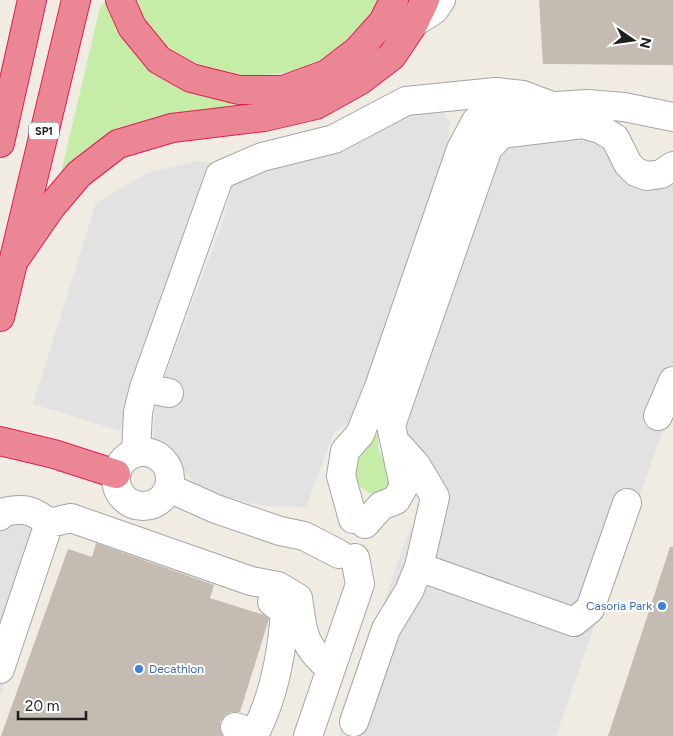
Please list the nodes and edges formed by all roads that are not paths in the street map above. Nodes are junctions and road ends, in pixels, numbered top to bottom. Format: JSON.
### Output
{"nodes":[{"id":1,"x":32,"y":0,"type":"edge"},
{"id":2,"x":76,"y":0,"type":"edge"},
{"id":3,"x":120,"y":0,"type":"edge"},
{"id":4,"x":394,"y":0,"type":"edge"},
{"id":5,"x":441,"y":0,"type":"edge"},
{"id":6,"x":420,"y":11,"type":"edge"},
{"id":7,"x":436,"y":97,"type":"junction"},
{"id":8,"x":555,"y":107,"type":"junction"},
{"id":9,"x":673,"y":117,"type":"edge"},
{"id":10,"x":467,"y":135,"type":"junction"},
{"id":11,"x":0,"y":142,"type":"edge"},
{"id":12,"x":673,"y":166,"type":"edge"},
{"id":13,"x":13,"y":262,"type":"junction"},
{"id":14,"x":0,"y":317,"type":"edge"},
{"id":15,"x":673,"y":381,"type":"edge"},
{"id":16,"x":658,"y":416,"type":"dead end"},
{"id":17,"x":393,"y":439,"type":"junction"},
{"id":18,"x":9,"y":443,"type":"edge"},
{"id":19,"x":136,"y":452,"type":"junction"},
{"id":20,"x":116,"y":474,"type":"junction"},
{"id":21,"x":169,"y":488,"type":"junction"},
{"id":22,"x":627,"y":503,"type":"dead end"},
{"id":23,"x":0,"y":516,"type":"edge"},
{"id":24,"x":359,"y":521,"type":"junction"},
{"id":25,"x":49,"y":523,"type":"junction"},
{"id":26,"x":347,"y":556,"type":"junction"},
{"id":27,"x":419,"y":567,"type":"junction"},
{"id":28,"x":251,"y":582,"type":"junction"},
{"id":29,"x":0,"y":669,"type":"edge"},
{"id":30,"x":331,"y":669,"type":"junction"},
{"id":31,"x":354,"y":722,"type":"dead end"},
{"id":32,"x":235,"y":726,"type":"dead end"},
{"id":33,"x":308,"y":736,"type":"edge"}],
"edges":[{"from":1,"to":11,"type":"highway"},
{"from":2,"to":13,"type":"highway","number":"SP1"},
{"from":3,"to":4,"type":"highway"},
{"from":5,"to":6,"type":"street"},
{"from":6,"to":13,"type":"highway"},
{"from":7,"to":8,"type":"street"},
{"from":7,"to":10,"type":"street"},
{"from":7,"to":19,"type":"street"},
{"from":8,"to":9,"type":"street"},
{"from":8,"to":10,"type":"street"},
{"from":10,"to":24,"type":"street"},
{"from":12,"to":17,"type":"street"},
{"from":13,"to":14,"type":"highway","number":"SP1"},
{"from":15,"to":16,"type":"street"},
{"from":17,"to":24,"type":"street"},
{"from":17,"to":27,"type":"street"},
{"from":18,"to":20,"type":"highway"},
{"from":19,"to":20,"type":"street"},
{"from":19,"to":21,"type":"street"},
{"from":20,"to":21,"type":"street"},
{"from":21,"to":26,"type":"street"},
{"from":22,"to":27,"type":"street"},
{"from":23,"to":25,"type":"street"},
{"from":24,"to":26,"type":"street"},
{"from":25,"to":28,"type":"street"},
{"from":25,"to":29,"type":"street"},
{"from":26,"to":30,"type":"street"},
{"from":27,"to":31,"type":"street"},
{"from":28,"to":30,"type":"street"},
{"from":28,"to":32,"type":"street"},
{"from":30,"to":33,"type":"street"}]}
